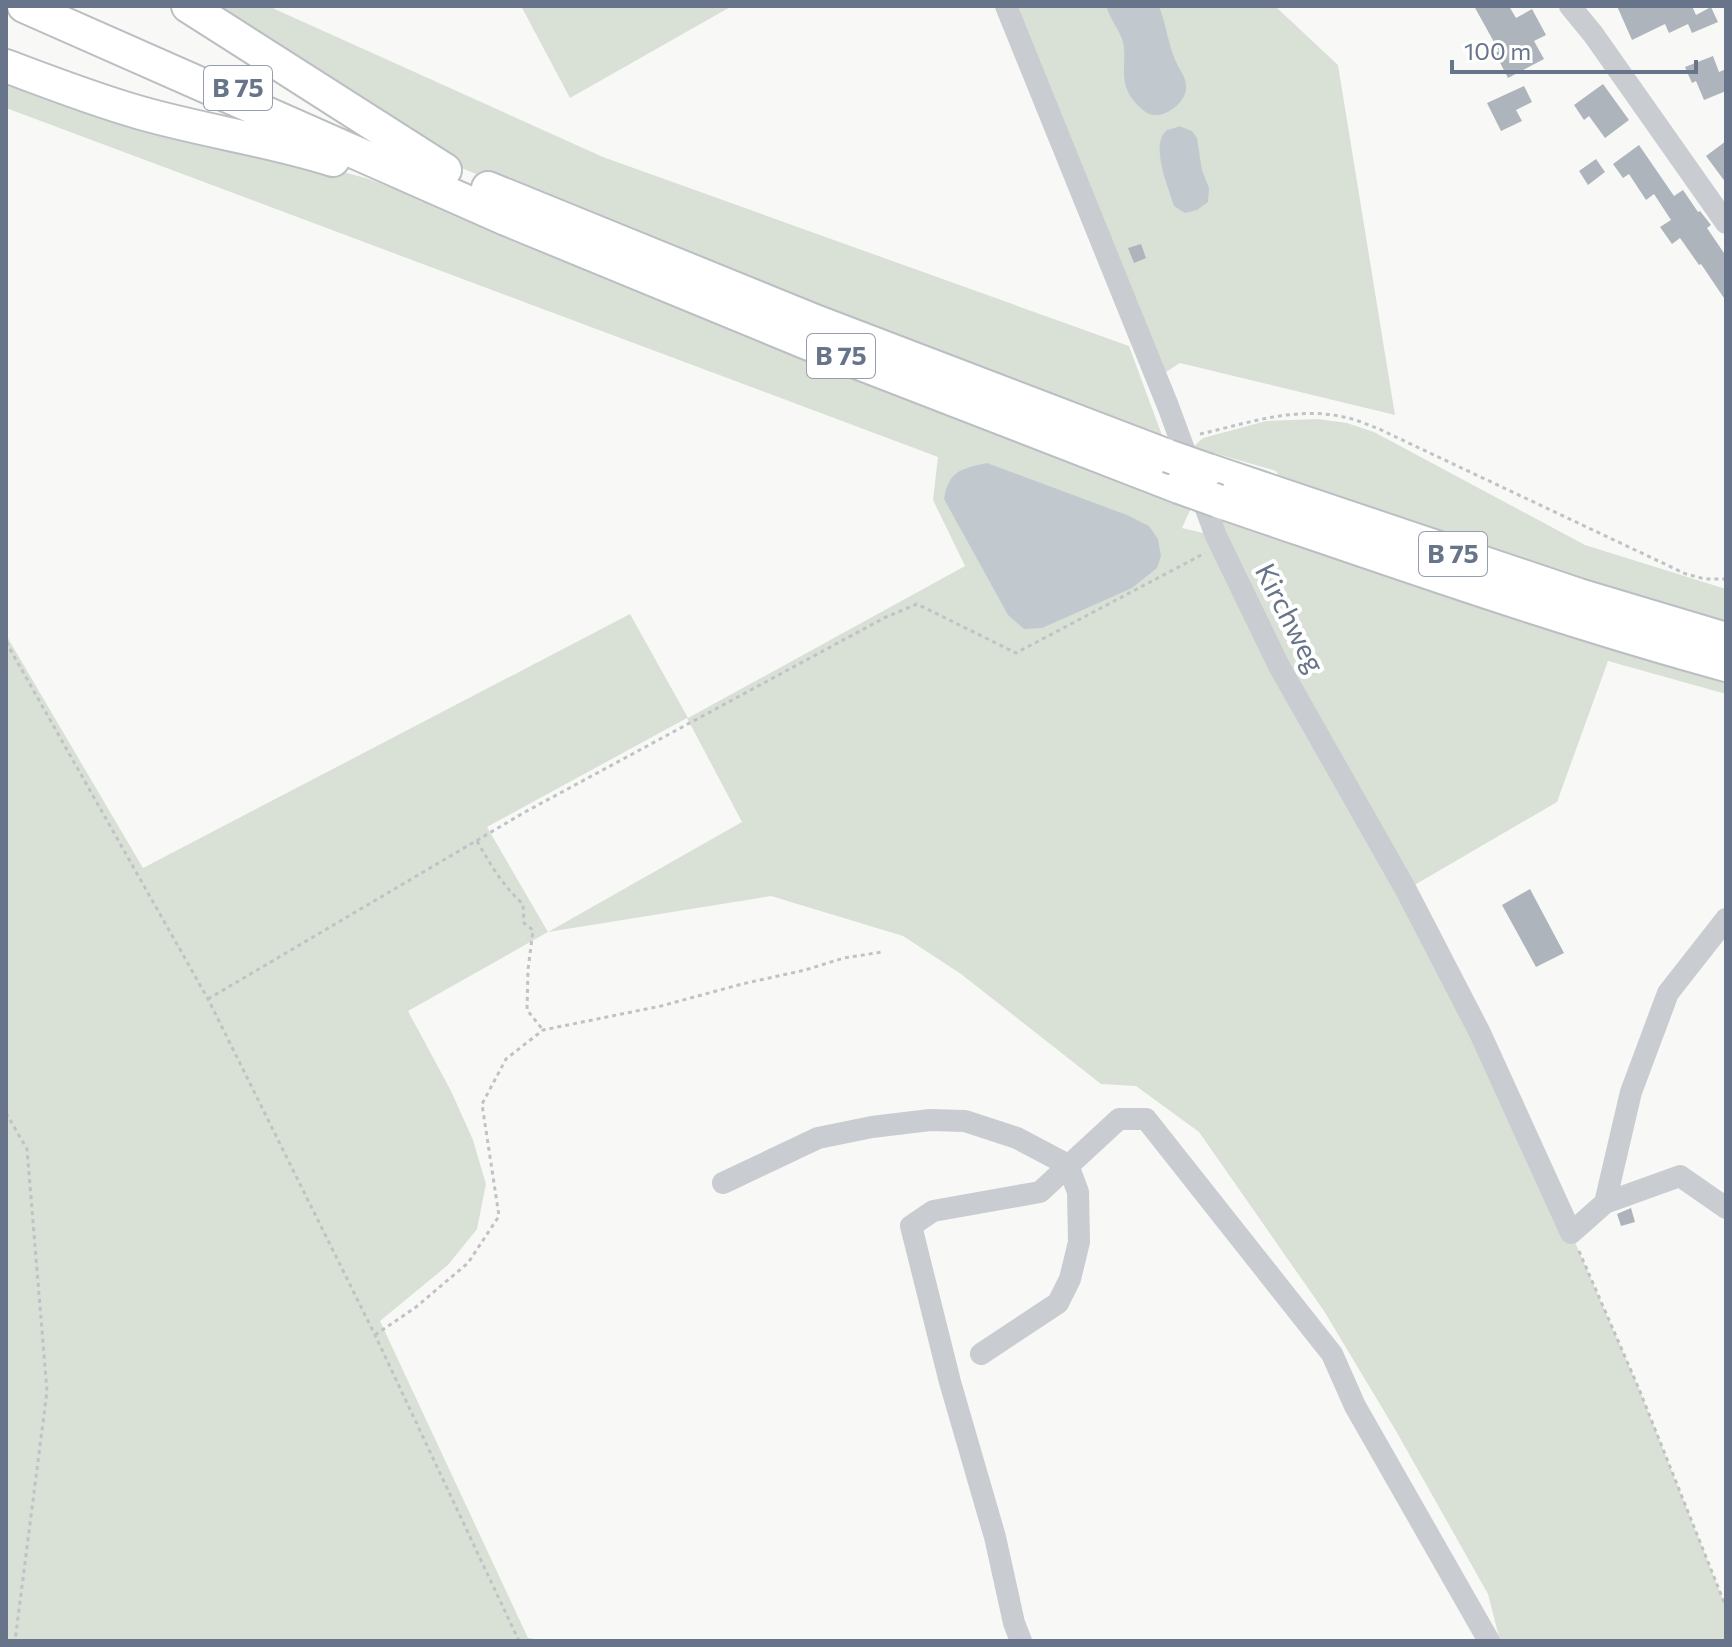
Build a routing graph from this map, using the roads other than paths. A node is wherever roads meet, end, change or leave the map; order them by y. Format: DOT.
graph roads {
  1 [pos="24,6"];
  2 [pos="32,6"];
  3 [pos="188,6"];
  4 [pos="1006,6"];
  5 [pos="1570,6"];
  6 [pos="6,66"];
  7 [pos="445,170"];
  8 [pos="506,219"];
  9 [pos="1726,223"];
  10 [pos="1174,447"];
  11 [pos="1726,639"];
  12 [pos="1726,665"];
  13 [pos="1726,919"];
  14 [pos="1068,1165"];
  15 [pos="723,1183"];
  16 [pos="1605,1203"];
  17 [pos="1726,1208"];
  18 [pos="981,1354"];
  19 [pos="1021,1641"];
  20 [pos="1489,1641"];
  1 -- 8 [label="highway, B 75"];
  2 -- 7 [label="highway, B 75"];
  3 -- 7 [label="highway"];
  4 -- 10 [label="street, Kirchweg"];
  5 -- 9 [label="street"];
  6 -- 8 [label="highway"];
  7 -- 10 [label="highway, B 75"];
  8 -- 12 [label="highway, B 75, bridge"];
  10 -- 11 [label="highway, B 75, bridge"];
  10 -- 16 [label="street, Kirchweg"];
  13 -- 16 [label="street"];
  14 -- 15 [label="street"];
  14 -- 18 [label="street"];
  14 -- 19 [label="street"];
  14 -- 20 [label="street"];
  16 -- 17 [label="street"];
}
